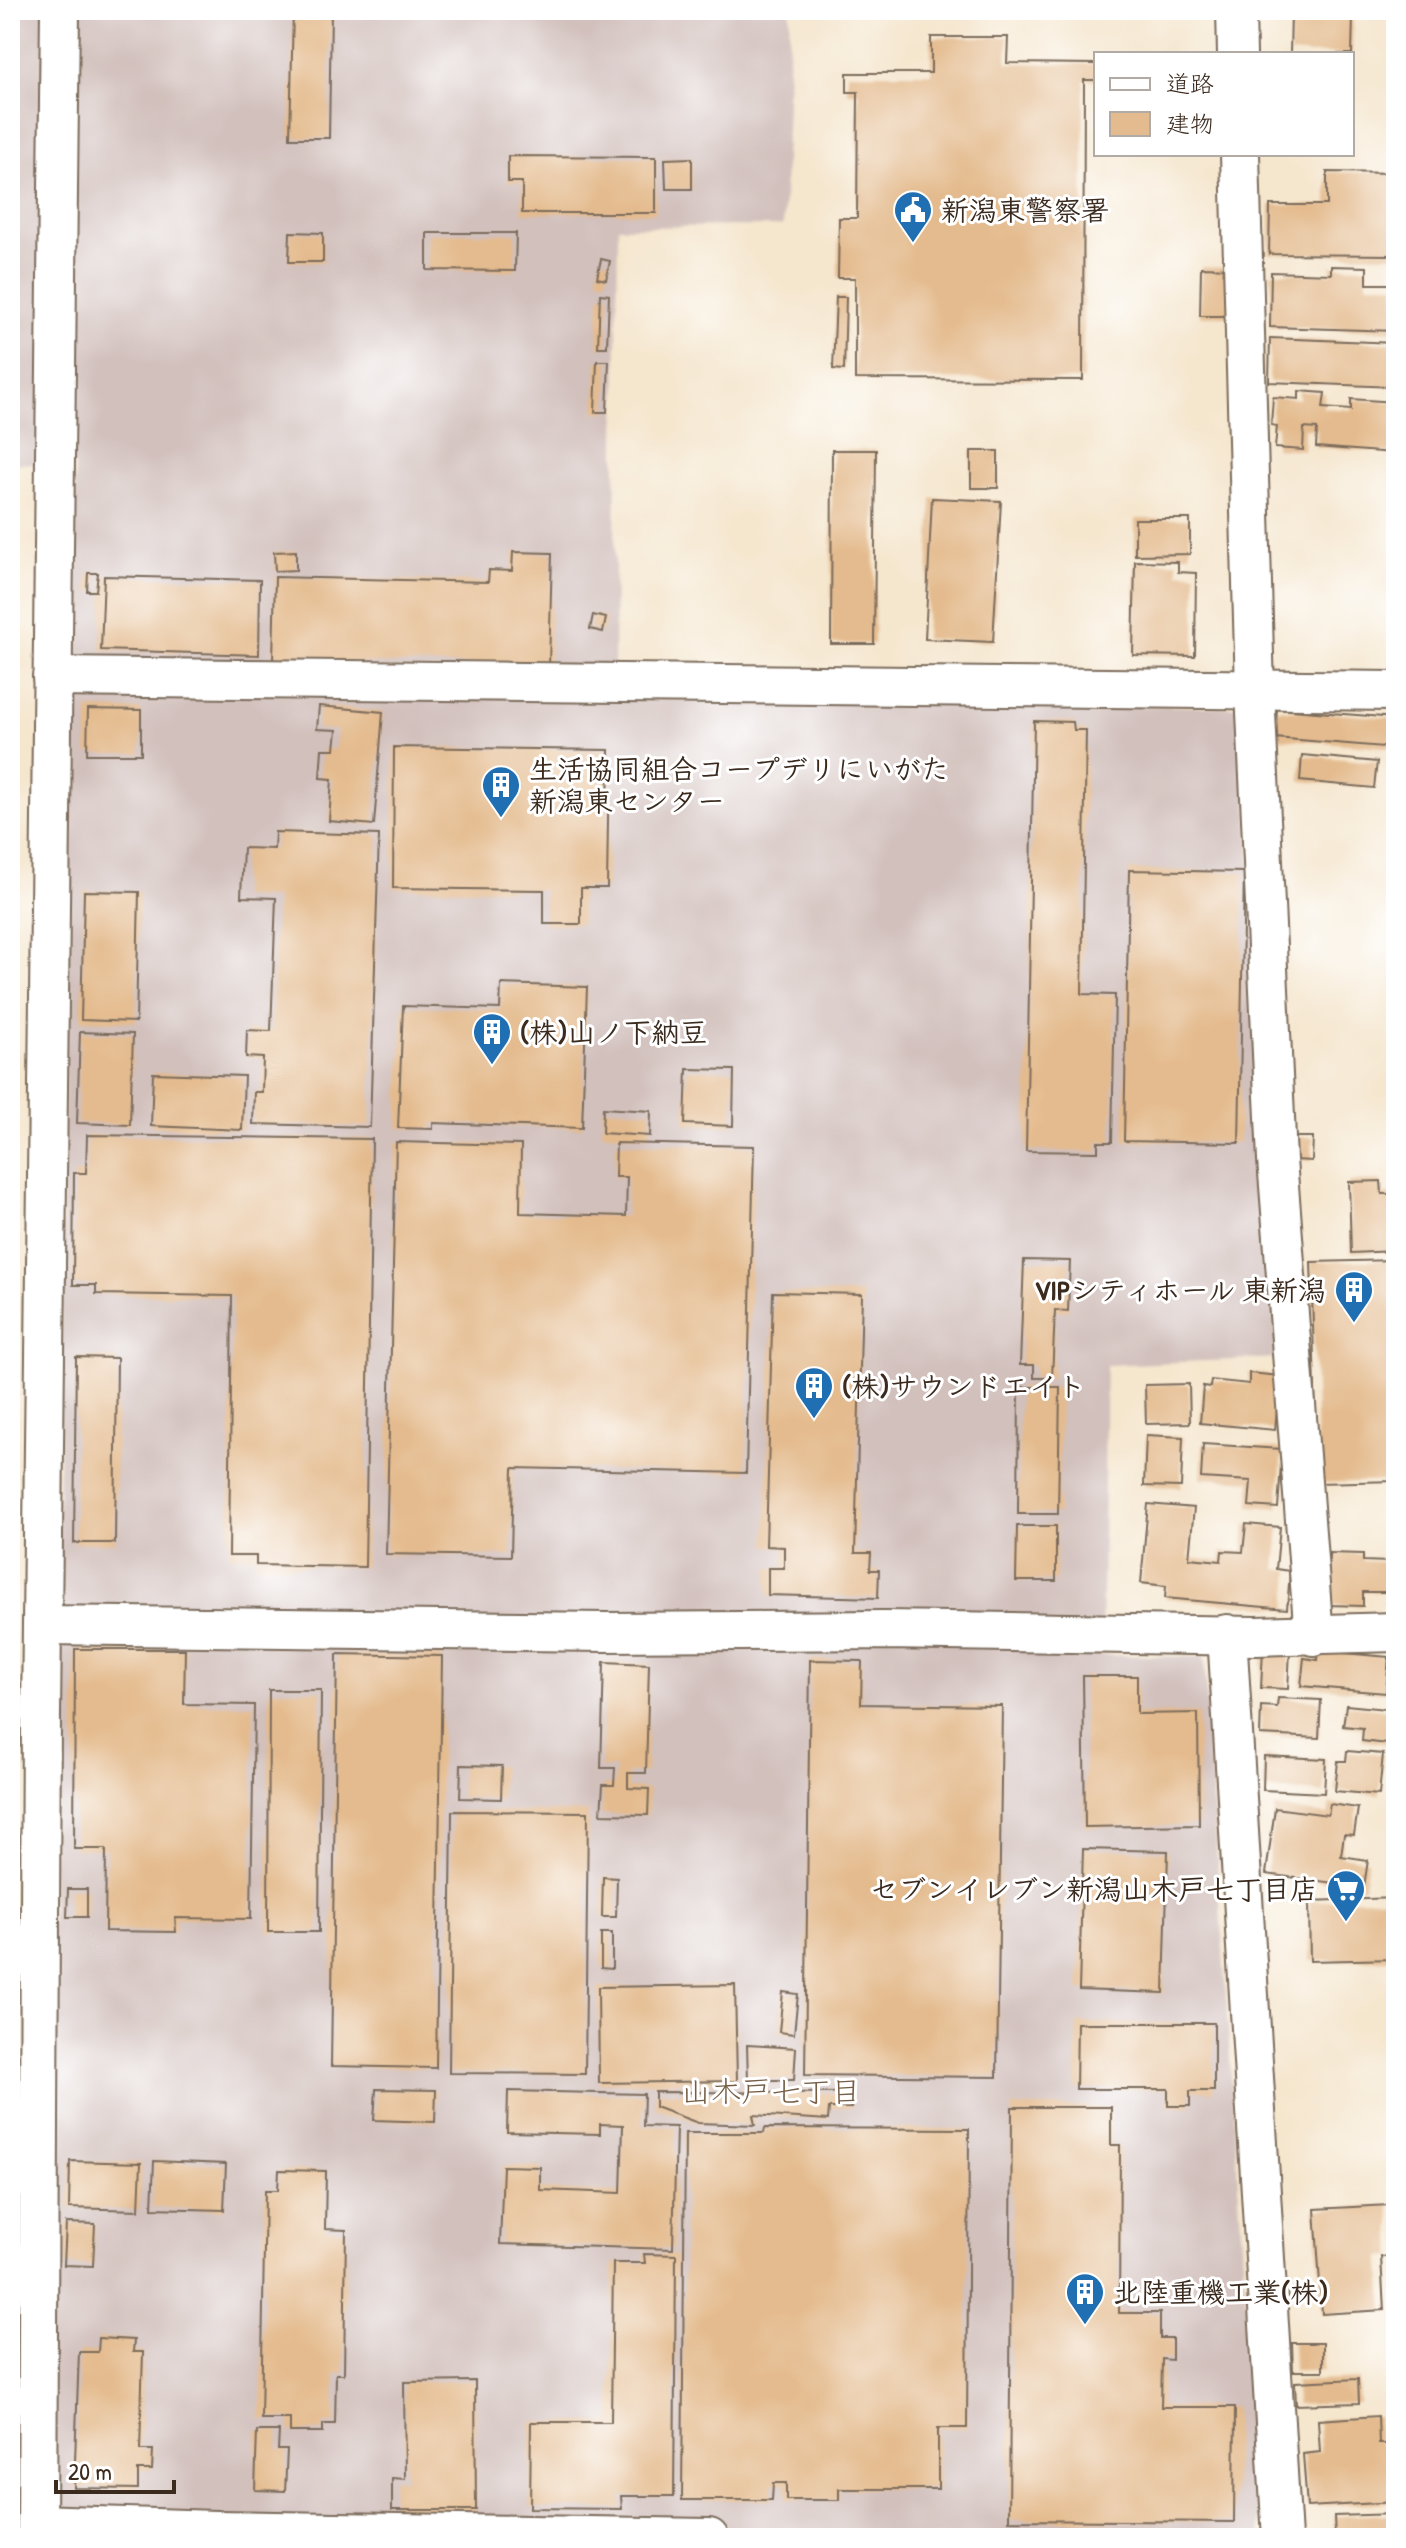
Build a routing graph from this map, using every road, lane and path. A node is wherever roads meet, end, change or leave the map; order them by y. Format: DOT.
graph roads {
  1 [pos="60,10"];
  2 [pos="1236,10"];
  3 [pos="1237,52"];
  4 [pos="1240,156"];
  5 [pos="52,677"];
  6 [pos="1255,691"];
  7 [pos="1396,691"];
  8 [pos="43,1625"];
  9 [pos="1396,1632"];
  10 [pos="1227,1634"];
  11 [pos="1314,1636"];
  12 [pos="37,2531"];
  13 [pos="709,2538"];
  14 [pos="1282,2538"];
  1 -- 5 [label="street"];
  2 -- 3 [label="street"];
  4 -- 6 [label="street"];
  5 -- 6 [label="street"];
  5 -- 8 [label="street"];
  6 -- 7 [label="street"];
  6 -- 11 [label="street"];
  8 -- 10 [label="street"];
  8 -- 12 [label="street"];
  9 -- 11 [label="street"];
  10 -- 11 [label="street"];
  10 -- 14 [label="street"];
  12 -- 13 [label="street"];
}
